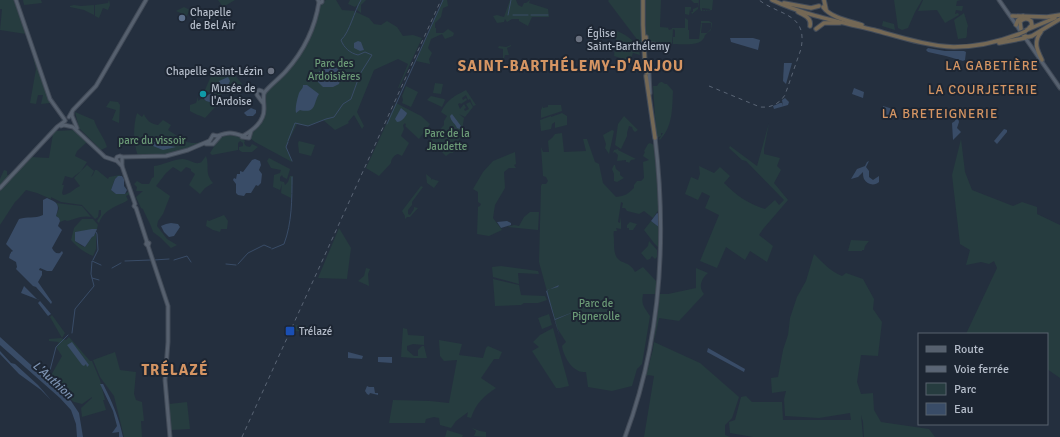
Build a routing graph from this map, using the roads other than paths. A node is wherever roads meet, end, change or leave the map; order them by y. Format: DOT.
graph roads {
  1 [pos="16,0"];
  2 [pos="146,0"];
  3 [pos="644,0"];
  4 [pos="772,0"];
  5 [pos="776,0"];
  6 [pos="824,0"];
  7 [pos="1000,0"];
  8 [pos="320,1"];
  9 [pos="784,4"];
  10 [pos="819,6"];
  11 [pos="823,7"];
  12 [pos="644,10"];
  13 [pos="832,14"];
  14 [pos="1011,14"];
  15 [pos="1024,16"];
  16 [pos="1060,17"];
  17 [pos="1016,24"];
  18 [pos="854,25"];
  19 [pos="810,26"];
  20 [pos="868,27"];
  21 [pos="816,29"];
  22 [pos="1021,29"];
  23 [pos="1043,29"];
  24 [pos="1026,30"];
  25 [pos="645,32"];
  26 [pos="1022,35"];
  27 [pos="659,45"];
  28 [pos="984,45"];
  29 [pos="1042,60"];
  30 [pos="646,67"];
  31 [pos="647,74"];
  32 [pos="1052,76"];
  33 [pos="1060,87"];
  34 [pos="49,94"];
  35 [pos="70,118"];
  36 [pos="653,120"];
  37 [pos="65,121"];
  38 [pos="74,123"];
  39 [pos="67,126"];
  40 [pos="71,126"];
  41 [pos="56,129"];
  42 [pos="217,137"];
  43 [pos="654,138"];
  44 [pos="211,143"];
  45 [pos="99,151"];
  46 [pos="657,153"];
  47 [pos="120,160"];
  48 [pos="0,188"];
  49 [pos="170,437"];
  50 [pos="625,437"];
  1 -- 34 [label="main road"];
  2 -- 35 [label="main road"];
  3 -- 12 [label="highway"];
  3 -- 30 [label="highway"];
  4 -- 9 [label="highway"];
  5 -- 9 [label="highway"];
  6 -- 13 [label="highway"];
  7 -- 14 [label="main road"];
  7 -- 17 [label="main road"];
  8 -- 42 [label="main road"];
  9 -- 10 [label="highway"];
  9 -- 18 [label="highway"];
  9 -- 19 [label="highway"];
  9 -- 20 [label="highway"];
  11 -- 13 [label="highway"];
  12 -- 25 [label="highway"];
  12 -- 30 [label="highway"];
  13 -- 20 [label="highway"];
  14 -- 15 [label="highway"];
  14 -- 17 [label="main road"];
  15 -- 16 [label="highway"];
  15 -- 17 [label="highway"];
  16 -- 23 [label="highway"];
  16 -- 24 [label="highway"];
  17 -- 22 [label="main road"];
  17 -- 26 [label="main road"];
  18 -- 21 [label="highway"];
  18 -- 28 [label="highway"];
  20 -- 26 [label="highway"];
  22 -- 24 [label="highway"];
  22 -- 26 [label="main road"];
  23 -- 26 [label="highway"];
  23 -- 29 [label="highway"];
  24 -- 26 [label="highway, bridge"];
  25 -- 27 [label="highway"];
  25 -- 30 [label="highway"];
  26 -- 28 [label="highway"];
  26 -- 28 [label="highway"];
  26 -- 29 [label="main road"];
  26 -- 32 [label="main road"];
  29 -- 32 [label="main road"];
  30 -- 31 [label="highway"];
  31 -- 36 [label="highway"];
  31 -- 43 [label="highway"];
  32 -- 33 [label="main road"];
  34 -- 35 [label="main road"];
  34 -- 37 [label="main road"];
  35 -- 37 [label="main road"];
  35 -- 38 [label="main road"];
  36 -- 46 [label="main road"];
  37 -- 39 [label="main road"];
  37 -- 41 [label="main road"];
  38 -- 40 [label="main road"];
  38 -- 45 [label="main road"];
  39 -- 40 [label="main road"];
  39 -- 41 [label="main road"];
  40 -- 45 [label="main road"];
  41 -- 48 [label="main road"];
  42 -- 44 [label="main road"];
  42 -- 44 [label="main road"];
  43 -- 46 [label="main road"];
  44 -- 47 [label="main road"];
  45 -- 47 [label="main road"];
  46 -- 50 [label="main road"];
  47 -- 49 [label="main road"];
}
